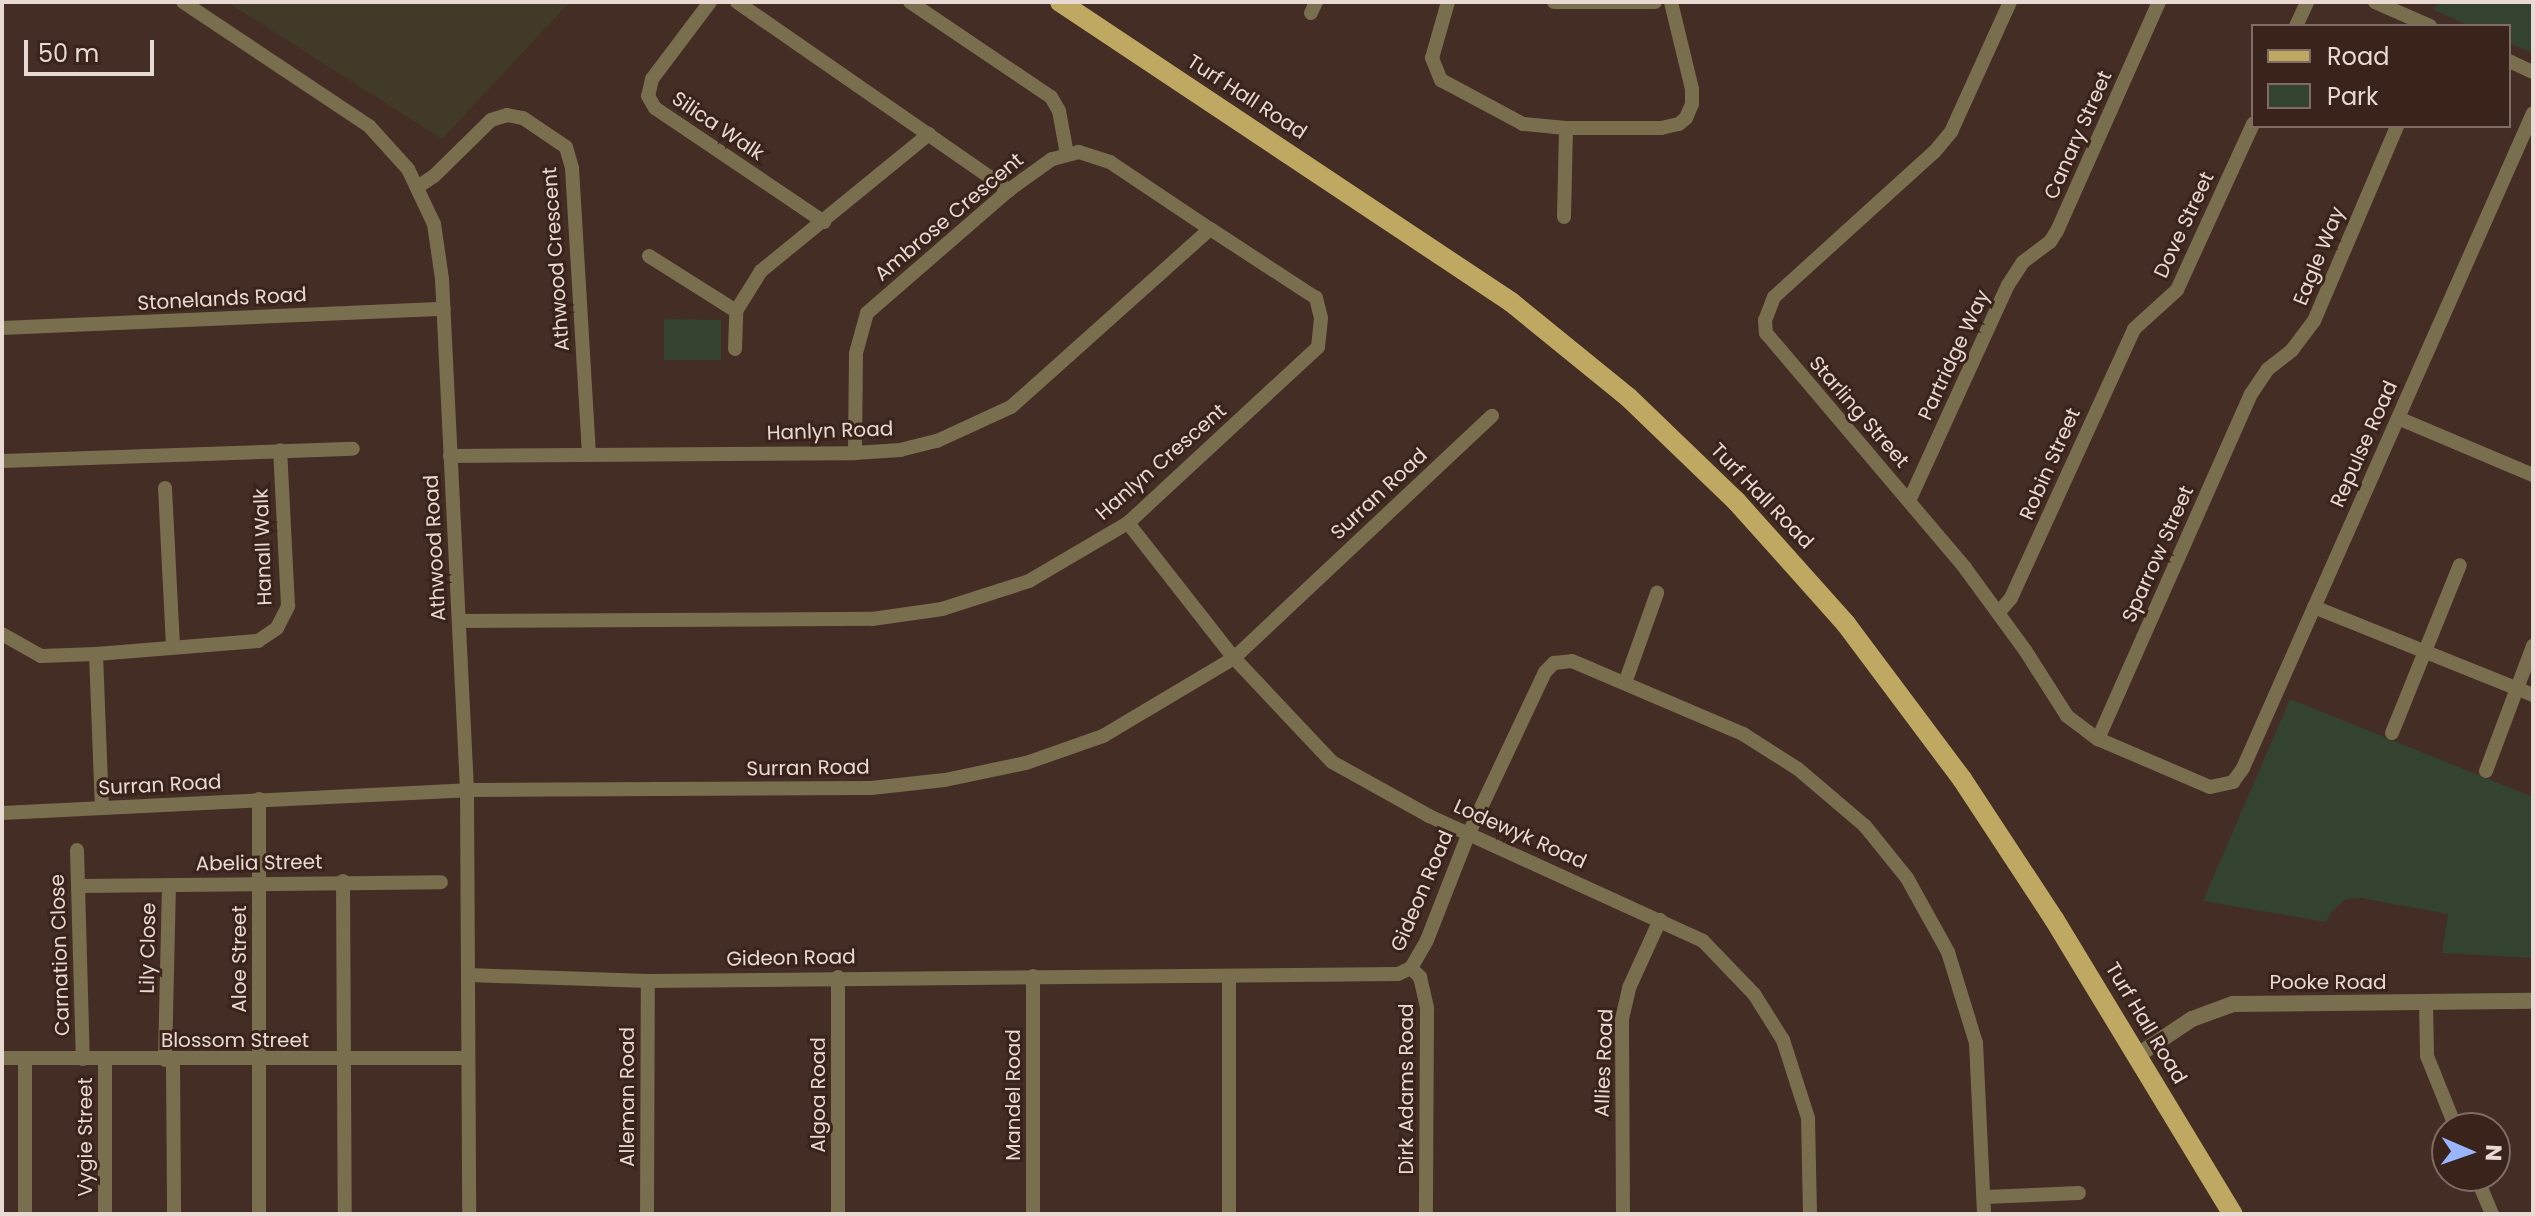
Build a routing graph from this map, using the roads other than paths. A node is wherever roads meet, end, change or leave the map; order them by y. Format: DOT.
graph roads {
  1 [pos="183,2"];
  2 [pos="710,2"];
  3 [pos="737,2"];
  4 [pos="910,2"];
  5 [pos="1060,2"];
  6 [pos="1448,2"];
  7 [pos="1554,2"];
  8 [pos="1655,2"];
  9 [pos="1671,2"];
  10 [pos="2010,2"];
  11 [pos="2159,2"];
  12 [pos="2307,2"];
  13 [pos="2375,2"];
  14 [pos="2297,24"];
  15 [pos="2425,24"];
  16 [pos="2511,62"];
  17 [pos="2533,72"];
  18 [pos="2533,113"];
  19 [pos="1566,128"];
  20 [pos="2251,128"];
  21 [pos="2396,128"];
  22 [pos="929,134"];
  23 [pos="1067,154"];
  24 [pos="419,186"];
  25 [pos="1009,190"];
  26 [pos="1564,217"];
  27 [pos="824,222"];
  28 [pos="1210,229"];
  29 [pos="649,256"];
  30 [pos="2016,270"];
  31 [pos="444,309"];
  32 [pos="736,311"];
  33 [pos="2,328"];
  34 [pos="2134,329"];
  35 [pos="735,349"];
  36 [pos="2256,385"];
  37 [pos="1492,416"];
  38 [pos="2398,418"];
  39 [pos="353,449"];
  40 [pos="280,450"];
  41 [pos="855,453"];
  42 [pos="589,454"];
  43 [pos="450,456"];
  44 [pos="2,461"];
  45 [pos="2533,475"];
  46 [pos="165,488"];
  47 [pos="1909,501"];
  48 [pos="1128,523"];
  49 [pos="2460,565"];
  50 [pos="1657,593"];
  51 [pos="2314,607"];
  52 [pos="1999,612"];
  53 [pos="459,621"];
  54 [pos="2,634"];
  55 [pos="2533,646"];
  56 [pos="173,647"];
  57 [pos="2424,651"];
  58 [pos="96,654"];
  59 [pos="1234,658"];
  60 [pos="1625,683"];
  61 [pos="2518,689"];
  62 [pos="2533,695"];
  63 [pos="2392,733"];
  64 [pos="2098,739"];
  65 [pos="2486,771"];
  66 [pos="2226,786"];
  67 [pos="467,790"];
  68 [pos="259,799"];
  69 [pos="102,808"];
  70 [pos="2,813"];
  71 [pos="1469,833"];
  72 [pos="77,850"];
  73 [pos="343,881"];
  74 [pos="441,882"];
  75 [pos="259,884"];
  76 [pos="169,885"];
  77 [pos="79,886"];
  78 [pos="1660,920"];
  79 [pos="1411,968"];
  80 [pos="468,975"];
  81 [pos="1033,976"];
  82 [pos="1229,976"];
  83 [pos="838,977"];
  84 [pos="648,981"];
  85 [pos="2533,1001"];
  86 [pos="2426,1002"];
  87 [pos="2138,1055"];
  88 [pos="2,1058"];
  89 [pos="25,1058"];
  90 [pos="468,1058"];
  91 [pos="83,1059"];
  92 [pos="346,1059"];
  93 [pos="105,1060"];
  94 [pos="169,1060"];
  95 [pos="259,1061"];
  96 [pos="2450,1112"];
  97 [pos="2483,1192"];
  98 [pos="2079,1193"];
  99 [pos="1984,1197"];
  100 [pos="25,1214"];
  101 [pos="105,1214"];
  102 [pos="174,1214"];
  103 [pos="259,1214"];
  104 [pos="345,1214"];
  105 [pos="469,1214"];
  106 [pos="647,1214"];
  107 [pos="838,1214"];
  108 [pos="1033,1214"];
  109 [pos="1229,1214"];
  110 [pos="1426,1214"];
  111 [pos="1623,1214"];
  112 [pos="1810,1214"];
  113 [pos="1984,1214"];
  114 [pos="2233,1214"];
  115 [pos="2492,1214"];
  1 -- 24 [label="street, Athwood Road"];
  2 -- 27 [label="street, Silica Walk"];
  3 -- 22 [label="street"];
  4 -- 23 [label="street"];
  5 -- 87 [label="main road, Turf Hall Road"];
  6 -- 19 [label="street"];
  7 -- 8 [label="street"];
  9 -- 19 [label="street"];
  10 -- 47 [label="street, Starling Street"];
  11 -- 30 [label="street, Canary Street"];
  12 -- 14 [label="street"];
  13 -- 15 [label="street"];
  16 -- 17 [label="street"];
  18 -- 38 [label="street, Repulse Road"];
  19 -- 26 [label="street"];
  20 -- 34 [label="street, Dove Street"];
  21 -- 36 [label="street, Eagle Way"];
  22 -- 25 [label="street"];
  22 -- 27 [label="street"];
  23 -- 25 [label="street, Ambrose Crescent"];
  23 -- 28 [label="street"];
  24 -- 31 [label="street, Athwood Road"];
  24 -- 42 [label="street, Athwood Crescent"];
  25 -- 41 [label="street, Ambrose Crescent"];
  27 -- 32 [label="street"];
  28 -- 41 [label="street, Hanlyn Road"];
  28 -- 48 [label="street, Hanlyn Crescent"];
  29 -- 32 [label="street"];
  30 -- 47 [label="street, Partridge Way"];
  31 -- 33 [label="street, Stonelands Road"];
  31 -- 43 [label="street, Athwood Road"];
  32 -- 35 [label="street"];
  34 -- 52 [label="street, Robin Street"];
  36 -- 64 [label="street, Sparrow Street"];
  37 -- 59 [label="street, Surran Road"];
  38 -- 45 [label="street"];
  38 -- 51 [label="street, Repulse Road"];
  39 -- 40 [label="street"];
  40 -- 44 [label="street"];
  40 -- 56 [label="street, Hanall Walk"];
  41 -- 42 [label="street, Hanlyn Road"];
  42 -- 43 [label="street, Hanlyn Road"];
  43 -- 53 [label="street, Athwood Road"];
  46 -- 56 [label="street"];
  47 -- 52 [label="street, Starling Street"];
  48 -- 53 [label="street, Hanlyn Crescent"];
  48 -- 59 [label="street, Lodewyk Road"];
  49 -- 57 [label="street"];
  50 -- 60 [label="street"];
  51 -- 57 [label="street"];
  51 -- 66 [label="street, Repulse Road"];
  52 -- 64 [label="street, Starling Street"];
  53 -- 67 [label="street, Athwood Road"];
  54 -- 58 [label="street, Hanall Walk"];
  55 -- 61 [label="street"];
  56 -- 58 [label="street, Hanall Walk"];
  57 -- 61 [label="street"];
  57 -- 63 [label="street"];
  58 -- 69 [label="street"];
  59 -- 67 [label="street, Surran Road"];
  59 -- 71 [label="street, Lodewyk Road"];
  60 -- 71 [label="street, Gideon Road"];
  60 -- 99 [label="street, Gideon Road"];
  61 -- 62 [label="street"];
  61 -- 65 [label="street"];
  64 -- 66 [label="street, Starling Street"];
  67 -- 68 [label="street, Surran Road"];
  67 -- 80 [label="street, Athwood Road"];
  68 -- 69 [label="street, Surran Road"];
  68 -- 75 [label="street, Aloe Street"];
  69 -- 70 [label="street, Surran Road"];
  71 -- 78 [label="street, Lodewyk Road"];
  71 -- 79 [label="street, Gideon Road"];
  72 -- 77 [label="street, Carnation Close"];
  73 -- 74 [label="street, Abelia Street"];
  73 -- 75 [label="street, Abelia Street"];
  73 -- 92 [label="street"];
  75 -- 76 [label="street, Abelia Street"];
  75 -- 95 [label="street, Aloe Street"];
  76 -- 77 [label="street, Abelia Street"];
  76 -- 94 [label="street, Lily Close"];
  77 -- 91 [label="street, Carnation Close"];
  78 -- 111 [label="street, Allies Road"];
  78 -- 112 [label="street, Lodewyk Road"];
  79 -- 82 [label="street, Gideon Road"];
  79 -- 110 [label="street, Dirk Adams Road"];
  80 -- 84 [label="street, Gideon Road"];
  80 -- 90 [label="street, Athwood Road"];
  81 -- 82 [label="street, Gideon Road"];
  81 -- 83 [label="street, Gideon Road"];
  81 -- 108 [label="street, Mandel Road"];
  82 -- 109 [label="street"];
  83 -- 84 [label="street, Gideon Road"];
  83 -- 107 [label="street, Algoa Road"];
  84 -- 106 [label="street, Alleman Road"];
  85 -- 86 [label="street, Pooke Road"];
  86 -- 87 [label="street, Pooke Road"];
  86 -- 96 [label="street"];
  87 -- 114 [label="main road, Turf Hall Road"];
  88 -- 89 [label="street, Blossom Street"];
  89 -- 91 [label="street, Blossom Street"];
  89 -- 100 [label="street"];
  90 -- 92 [label="street, Blossom Street"];
  90 -- 105 [label="street, Athwood Road"];
  91 -- 93 [label="street, Blossom Street"];
  92 -- 95 [label="street, Blossom Street"];
  92 -- 104 [label="street"];
  93 -- 94 [label="street, Blossom Street"];
  93 -- 101 [label="street, Vygie Street"];
  94 -- 95 [label="street, Blossom Street"];
  94 -- 102 [label="street, Lily Close"];
  95 -- 103 [label="street, Aloe Street"];
  97 -- 115 [label="street"];
  98 -- 99 [label="street"];
  99 -- 113 [label="street, Gideon Road"];
}
